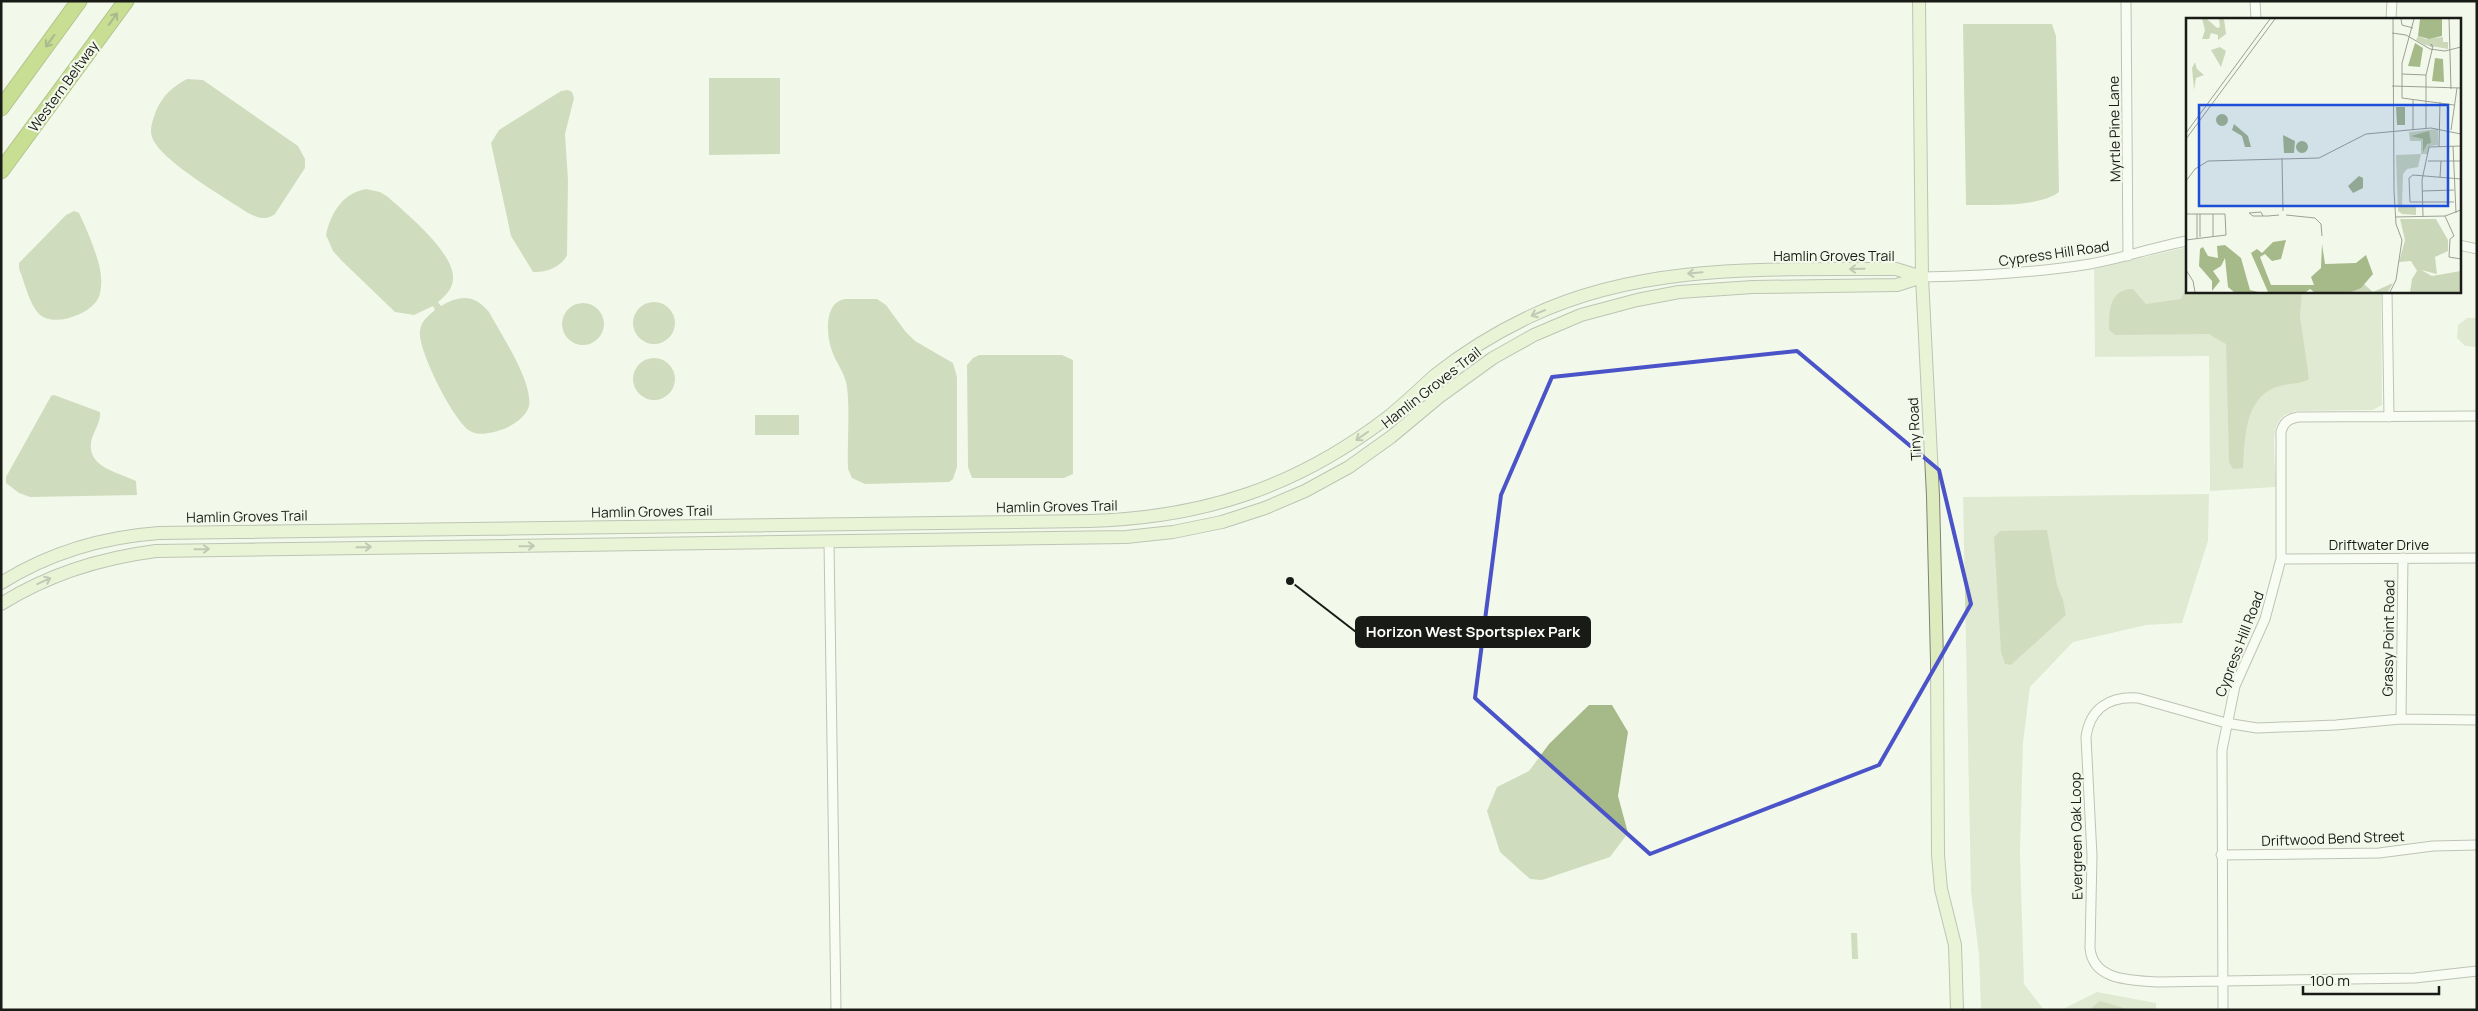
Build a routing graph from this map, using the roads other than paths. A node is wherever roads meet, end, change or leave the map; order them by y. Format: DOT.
graph roads {
  1 [pos="79,1"];
  2 [pos="126,1"];
  3 [pos="1919,1"];
  4 [pos="2126,1"];
  5 [pos="2255,1"];
  6 [pos="2392,1"];
  7 [pos="2256,18"];
  8 [pos="2391,18"];
  9 [pos="1,108"];
  10 [pos="1,171"];
  11 [pos="2186,241"];
  12 [pos="2460,245"];
  13 [pos="2477,249"];
  14 [pos="2128,256"];
  15 [pos="1922,277"];
  16 [pos="2387,292"];
  17 [pos="2477,416"];
  18 [pos="2389,417"];
  19 [pos="1125,520"];
  20 [pos="829,524"];
  21 [pos="273,531"];
  22 [pos="1126,537"];
  23 [pos="829,542"];
  24 [pos="273,548"];
  25 [pos="2403,558"];
  26 [pos="2477,558"];
  27 [pos="2281,559"];
  28 [pos="1,583"];
  29 [pos="1,604"];
  30 [pos="2401,719"];
  31 [pos="2477,720"];
  32 [pos="2226,724"];
  33 [pos="2477,846"];
  34 [pos="2221,855"];
  35 [pos="2477,971"];
  36 [pos="2222,981"];
  37 [pos="836,1010"];
  38 [pos="1957,1010"];
  39 [pos="2223,1010"];
  1 -- 9 [label="highway, one-way"];
  10 -- 2 [label="highway, Western Beltway, one-way"];
  3 -- 15 [label="street, Tiny Road"];
  4 -- 14 [label="street, Myrtle Pine Lane"];
  5 -- 7 [label="street"];
  6 -- 8 [label="street"];
  11 -- 14 [label="street, Cypress Hill Road"];
  12 -- 13 [label="street"];
  14 -- 15 [label="street, Cypress Hill Road"];
  15 -- 19 [label="street, Hamlin Groves Trail, one-way"];
  15 -- 22 [label="street, Hamlin Groves Trail"];
  15 -- 38 [label="street, Tiny Road"];
  16 -- 18 [label="street"];
  17 -- 18 [label="street, Cypress Hill Road"];
  18 -- 27 [label="street, Cypress Hill Road"];
  19 -- 20 [label="street, Hamlin Groves Trail"];
  19 -- 22 [label="street"];
  20 -- 21 [label="street, Hamlin Groves Trail"];
  20 -- 23 [label="street"];
  21 -- 24 [label="street"];
  21 -- 28 [label="street, Hamlin Groves Trail"];
  22 -- 23 [label="street, Hamlin Groves Trail"];
  24 -- 23 [label="street, Hamlin Groves Trail, one-way"];
  23 -- 37 [label="street"];
  29 -- 24 [label="street, Hamlin Groves Trail, one-way"];
  25 -- 26 [label="street, Driftwater Drive"];
  25 -- 27 [label="street, Driftwater Drive"];
  25 -- 30 [label="street, Grassy Point Road"];
  27 -- 32 [label="street, Cypress Hill Road"];
  30 -- 31 [label="street, Evergreen Oak Loop"];
  30 -- 32 [label="street, Evergreen Oak Loop"];
  32 -- 34 [label="street, Cypress Hill Road"];
  32 -- 36 [label="street, Evergreen Oak Loop"];
  33 -- 34 [label="street, Driftwood Bend Street"];
  34 -- 36 [label="street, Cypress Hill Road"];
  35 -- 36 [label="street, Evergreen Oak Loop"];
  36 -- 39 [label="street, Cypress Hill Road"];
}
